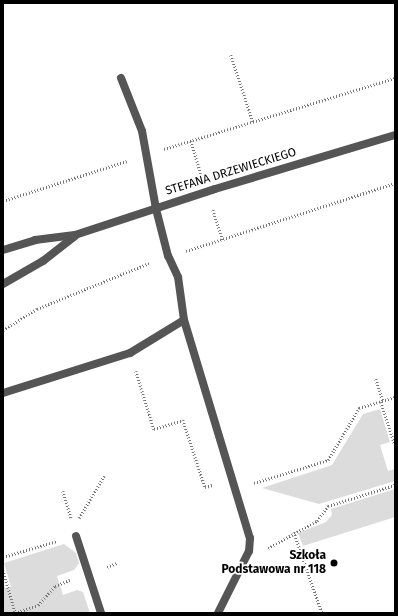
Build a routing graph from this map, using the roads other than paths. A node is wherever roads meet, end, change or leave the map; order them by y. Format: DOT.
graph roads {
  1 [pos="121,78"];
  2 [pos="395,135"];
  3 [pos="156,209"];
  4 [pos="75,235"];
  5 [pos="3,250"];
  6 [pos="3,284"];
  7 [pos="184,320"];
  8 [pos="3,393"];
  9 [pos="76,536"];
  10 [pos="101,613"];
  11 [pos="218,613"];
  1 -- 3 [label="street"];
  2 -- 3 [label="street, STEFANA DRZEWIECKIEGO"];
  3 -- 4 [label="street, STEFANA DRZEWIECKIEGO"];
  3 -- 7 [label="street"];
  4 -- 5 [label="street, STEFANA DRZEWIECKIEGO"];
  4 -- 6 [label="street, STEFANA DRZEWIECKIEGO"];
  7 -- 8 [label="street"];
  7 -- 11 [label="street"];
  9 -- 10 [label="street"];
}
